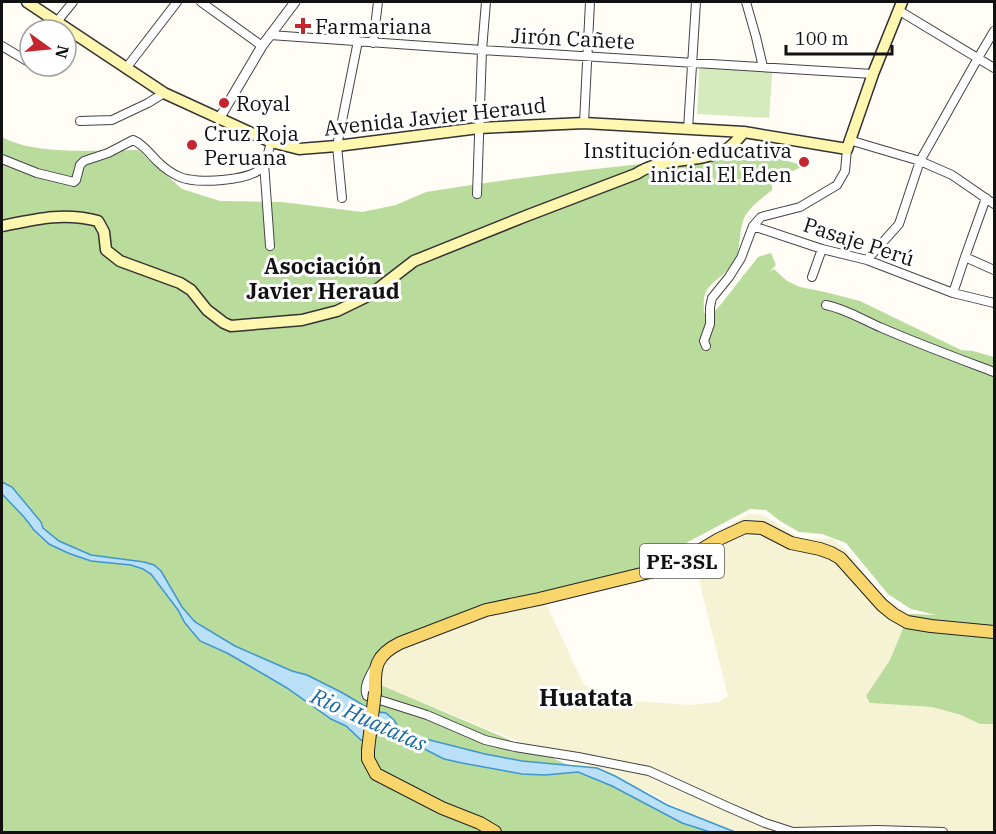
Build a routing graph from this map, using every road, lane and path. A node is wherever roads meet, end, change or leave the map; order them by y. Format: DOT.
graph roads {
  1 [pos="28,2"];
  2 [pos="73,2"];
  3 [pos="177,2"];
  4 [pos="201,2"];
  5 [pos="295,2"];
  6 [pos="378,2"];
  7 [pos="486,2"];
  8 [pos="590,2"];
  9 [pos="696,2"];
  10 [pos="746,2"];
  11 [pos="900,6"];
  12 [pos="45,18"];
  13 [pos="60,18"];
  14 [pos="994,31"];
  15 [pos="270,35"];
  16 [pos="78,39"];
  17 [pos="358,41"];
  18 [pos="373,43"];
  19 [pos="2,46"];
  20 [pos="262,46"];
  21 [pos="482,50"];
  22 [pos="18,53"];
  23 [pos="587,57"];
  24 [pos="978,58"];
  25 [pos="693,63"];
  26 [pos="127,67"];
  27 [pos="763,67"];
  28 [pos="994,68"];
  29 [pos="873,74"];
  30 [pos="164,93"];
  31 [pos="219,119"];
  32 [pos="80,121"];
  33 [pos="584,123"];
  34 [pos="479,128"];
  35 [pos="688,129"];
  36 [pos="744,132"];
  37 [pos="271,142"];
  38 [pos="848,144"];
  39 [pos="336,146"];
  40 [pos="2,159"];
  41 [pos="920,161"];
  42 [pos="264,163"];
  43 [pos="477,194"];
  44 [pos="342,198"];
  45 [pos="986,198"];
  46 [pos="994,204"];
  47 [pos="2,226"];
  48 [pos="753,226"];
  49 [pos="270,246"];
  50 [pos="822,249"];
  51 [pos="965,257"];
  52 [pos="867,260"];
  53 [pos="994,270"];
  54 [pos="813,277"];
  55 [pos="953,293"];
  56 [pos="994,303"];
  57 [pos="826,305"];
  58 [pos="706,346"];
  59 [pos="994,372"];
  60 [pos="994,632"];
  61 [pos="379,658"];
  62 [pos="495,832"];
  63 [pos="943,832"];
  1 -- 12 [label="main road, Avenida Javier Heraud"];
  2 -- 13 [label="street"];
  3 -- 26 [label="street"];
  4 -- 20 [label="street"];
  5 -- 15 [label="street"];
  6 -- 18 [label="street"];
  7 -- 21 [label="street"];
  8 -- 23 [label="street"];
  9 -- 25 [label="street"];
  10 -- 27 [label="street"];
  11 -- 24 [label="street"];
  11 -- 29 [label="main road"];
  14 -- 24 [label="street"];
  15 -- 17 [label="street, Jirón Cañete"];
  15 -- 20 [label="street"];
  16 -- 26 [label="main road, Avenida Javier Heraud"];
  17 -- 18 [label="street, Jirón Cañete"];
  17 -- 39 [label="street"];
  18 -- 21 [label="street, Jirón Cañete"];
  19 -- 22 [label="street"];
  20 -- 31 [label="street"];
  21 -- 23 [label="street, Jirón Cañete"];
  21 -- 34 [label="street"];
  23 -- 25 [label="street, Jirón Cañete"];
  23 -- 33 [label="street"];
  24 -- 28 [label="street"];
  24 -- 41 [label="street"];
  25 -- 27 [label="street, Jirón Cañete"];
  25 -- 35 [label="street"];
  26 -- 30 [label="main road, Avenida Javier Heraud"];
  27 -- 29 [label="street, Jirón Cañete"];
  29 -- 38 [label="main road"];
  30 -- 31 [label="main road, Avenida Javier Heraud"];
  30 -- 32 [label="street"];
  31 -- 37 [label="main road, Avenida Javier Heraud"];
  33 -- 34 [label="main road, Avenida Javier Heraud"];
  33 -- 35 [label="main road, Avenida Javier Heraud"];
  34 -- 39 [label="main road, Avenida Javier Heraud"];
  34 -- 43 [label="street"];
  35 -- 36 [label="main road, Avenida Javier Heraud"];
  36 -- 38 [label="main road, Avenida Javier Heraud"];
  36 -- 47 [label="main road"];
  37 -- 39 [label="main road, Avenida Javier Heraud"];
  37 -- 42 [label="street"];
  38 -- 41 [label="street"];
  38 -- 48 [label="street"];
  39 -- 44 [label="street"];
  40 -- 42 [label="street"];
  41 -- 45 [label="street"];
  41 -- 52 [label="street"];
  42 -- 49 [label="street"];
  45 -- 46 [label="street"];
  45 -- 51 [label="street"];
  48 -- 50 [label="street, Pasaje Perú"];
  48 -- 58 [label="street"];
  50 -- 52 [label="street, Pasaje Perú"];
  50 -- 54 [label="street"];
  51 -- 53 [label="street"];
  51 -- 55 [label="street"];
  52 -- 55 [label="street, Pasaje Perú"];
  55 -- 56 [label="street, Pasaje Perú"];
  57 -- 59 [label="street"];
  60 -- 61 [label="main road, PE-3SL"];
  61 -- 62 [label="main road, bridge"];
  61 -- 63 [label="street"];
}
